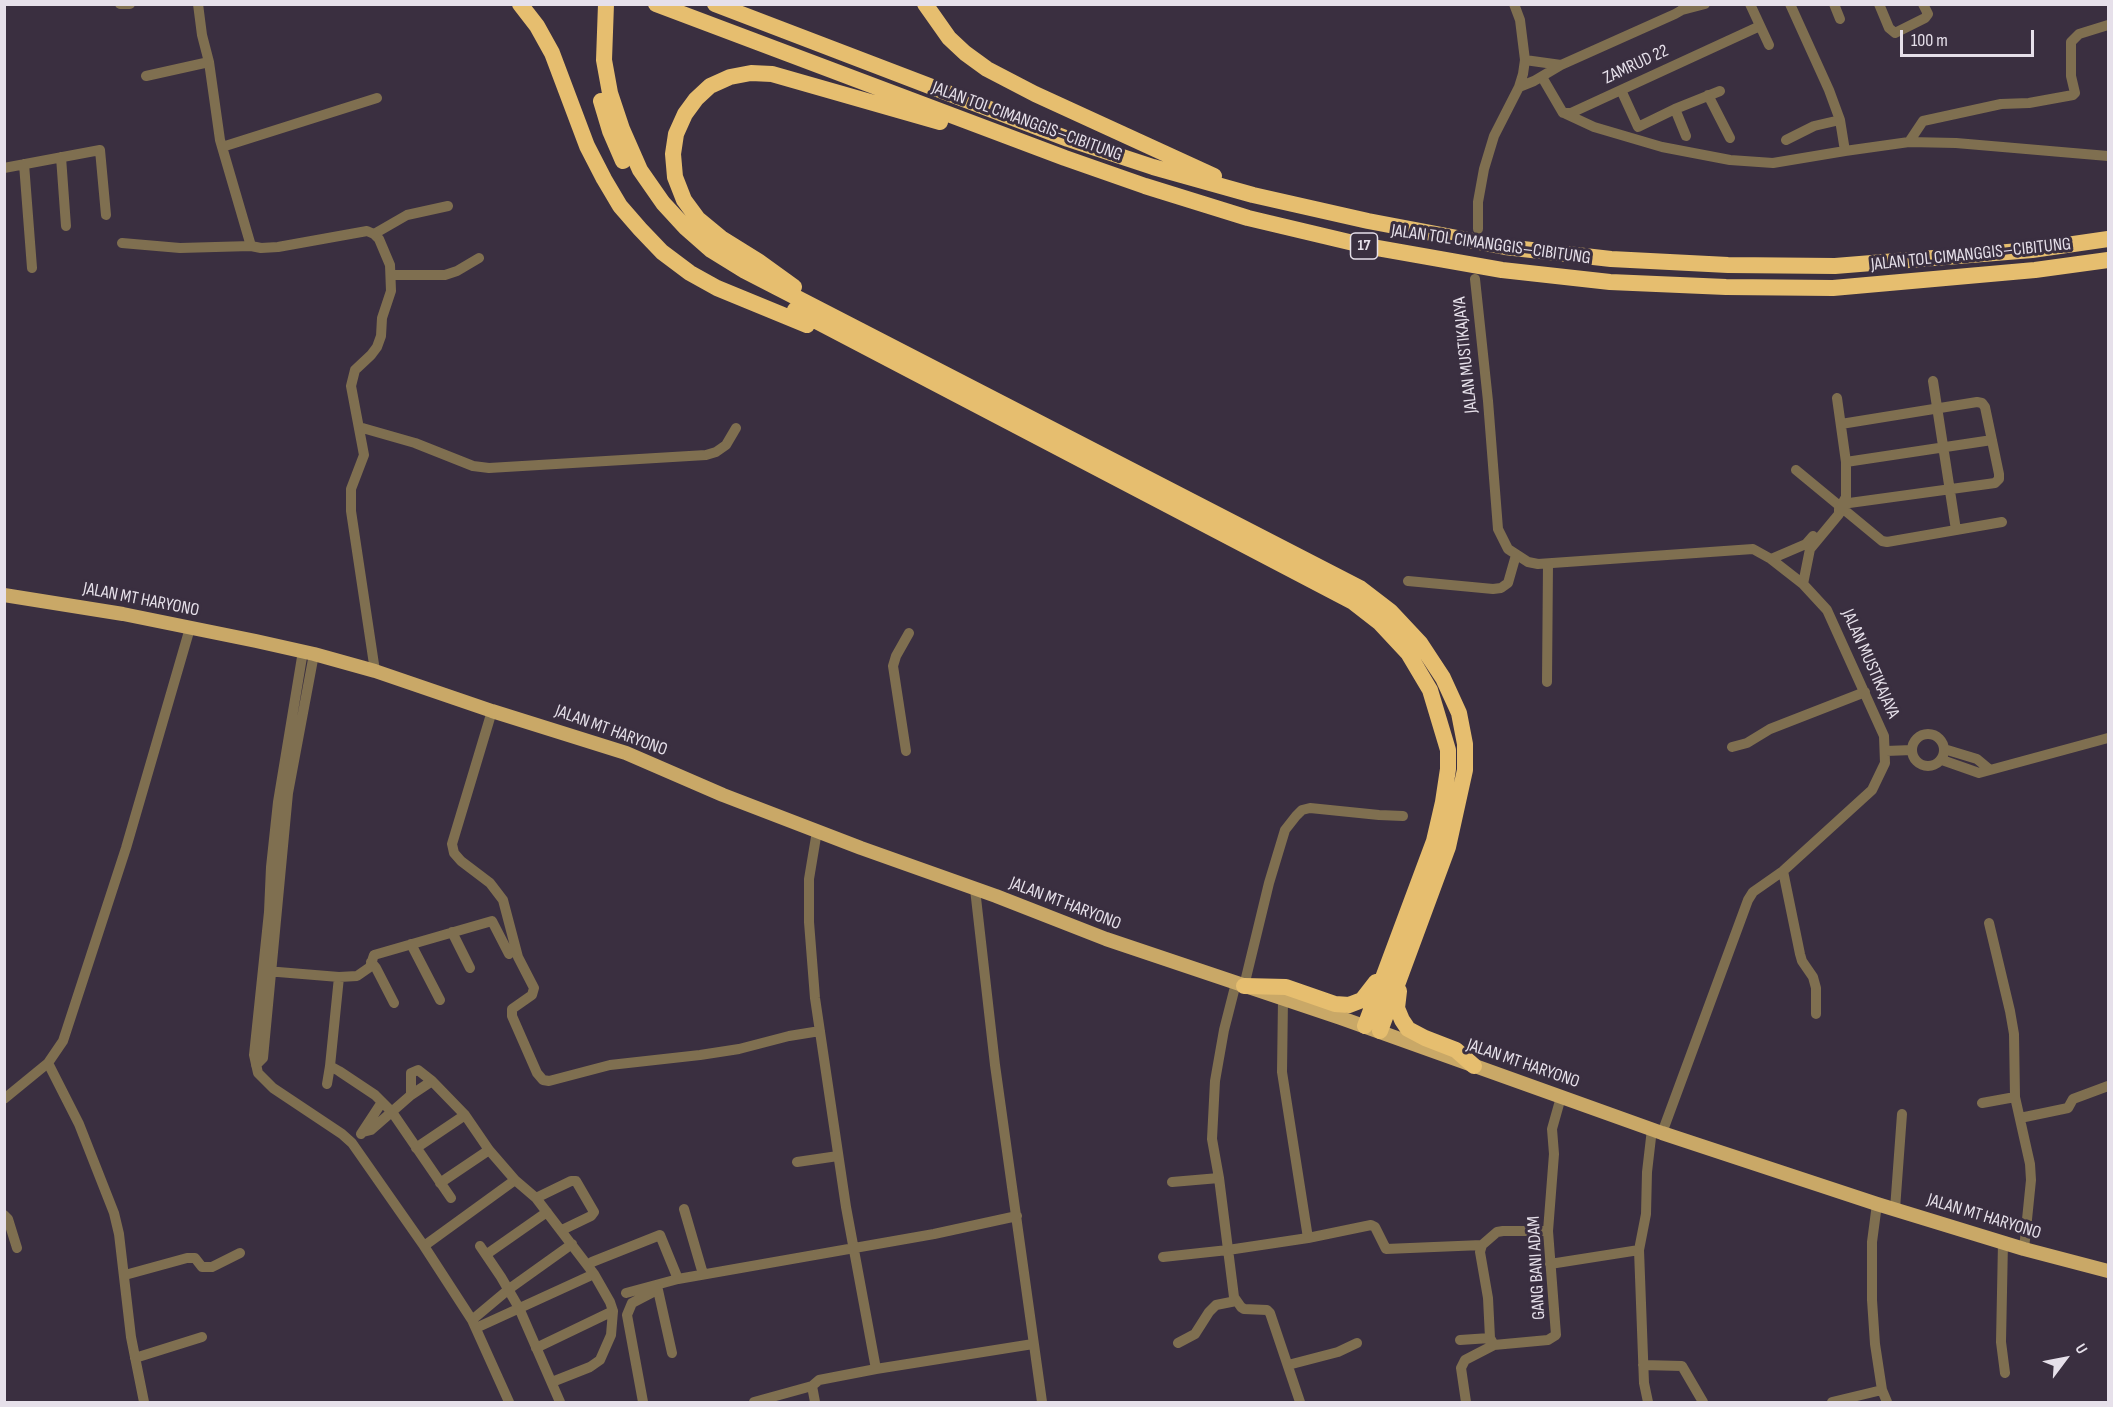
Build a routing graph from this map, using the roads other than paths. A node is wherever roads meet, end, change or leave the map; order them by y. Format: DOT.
graph roads {
  1 [pos="120,4"];
  2 [pos="130,4"];
  3 [pos="198,4"];
  4 [pos="520,4"];
  5 [pos="594,4"];
  6 [pos="606,4"];
  7 [pos="656,4"];
  8 [pos="715,4"];
  9 [pos="925,4"];
  10 [pos="1514,4"];
  11 [pos="1705,4"];
  12 [pos="1750,4"];
  13 [pos="1790,4"];
  14 [pos="1834,4"];
  15 [pos="1879,4"];
  16 [pos="1923,4"];
  17 [pos="1683,7"];
  18 [pos="1840,19"];
  19 [pos="2109,25"];
  20 [pos="1760,26"];
  21 [pos="598,29"];
  22 [pos="1769,45"];
  23 [pos="1525,60"];
  24 [pos="209,62"];
  25 [pos="1562,65"];
  26 [pos="146,76"];
  27 [pos="1542,77"];
  28 [pos="1519,87"];
  29 [pos="1621,90"];
  30 [pos="1720,91"];
  31 [pos="1708,95"];
  32 [pos="377,98"];
  33 [pos="1674,109"];
  34 [pos="1566,114"];
  35 [pos="1840,120"];
  36 [pos="1686,136"];
  37 [pos="1730,138"];
  38 [pos="1786,140"];
  39 [pos="1909,142"];
  40 [pos="222,147"];
  41 [pos="1845,151"];
  42 [pos="2109,156"];
  43 [pos="62,158"];
  44 [pos="1065,158"];
  45 [pos="24,165"];
  46 [pos="4,168"];
  47 [pos="1253,195"];
  48 [pos="448,206"];
  49 [pos="106,215"];
  50 [pos="66,226"];
  51 [pos="1478,229"];
  52 [pos="374,234"];
  53 [pos="2109,238"];
  54 [pos="122,243"];
  55 [pos="251,246"];
  56 [pos="479,258"];
  57 [pos="2109,260"];
  58 [pos="32,268"];
  59 [pos="391,275"];
  60 [pos="1474,279"];
  61 [pos="837,319"];
  62 [pos="875,352"];
  63 [pos="1933,381"];
  64 [pos="1837,398"];
  65 [pos="1937,408"];
  66 [pos="1840,424"];
  67 [pos="359,427"];
  68 [pos="736,428"];
  69 [pos="1992,440"];
  70 [pos="1943,449"];
  71 [pos="1846,462"];
  72 [pos="1796,470"];
  73 [pos="1949,489"];
  74 [pos="1841,507"];
  75 [pos="2002,522"];
  76 [pos="1956,530"];
  77 [pos="1516,555"];
  78 [pos="1771,559"];
  79 [pos="1548,564"];
  80 [pos="1408,581"];
  81 [pos="1803,585"];
  82 [pos="4,595"];
  83 [pos="190,628"];
  84 [pos="909,633"];
  85 [pos="309,652"];
  86 [pos="375,671"];
  87 [pos="1547,682"];
  88 [pos="1865,692"];
  89 [pos="492,711"];
  90 [pos="2109,738"];
  91 [pos="1732,747"];
  92 [pos="1912,750"];
  93 [pos="906,751"];
  94 [pos="1886,751"];
  95 [pos="1943,754"];
  96 [pos="1451,804"];
  97 [pos="1403,816"];
  98 [pos="817,831"];
  99 [pos="1783,871"];
  100 [pos="975,889"];
  101 [pos="1989,923"];
  102 [pos="452,932"];
  103 [pos="411,944"];
  104 [pos="508,954"];
  105 [pos="371,962"];
  106 [pos="470,968"];
  107 [pos="267,971"];
  108 [pos="1393,971"];
  109 [pos="339,977"];
  110 [pos="1240,985"];
  111 [pos="1283,999"];
  112 [pos="440,1000"];
  113 [pos="394,1004"];
  114 [pos="1816,1014"];
  115 [pos="1372,1029"];
  116 [pos="820,1031"];
  117 [pos="48,1063"];
  118 [pos="330,1066"];
  119 [pos="1474,1066"];
  120 [pos="432,1081"];
  121 [pos="327,1084"];
  122 [pos="2109,1086"];
  123 [pos="411,1095"];
  124 [pos="1561,1097"];
  125 [pos="2015,1097"];
  126 [pos="4,1099"];
  127 [pos="382,1102"];
  128 [pos="1982,1103"];
  129 [pos="392,1112"];
  130 [pos="1902,1114"];
  131 [pos="465,1115"];
  132 [pos="2020,1118"];
  133 [pos="1657,1131"];
  134 [pos="363,1132"];
  135 [pos="352,1143"];
  136 [pos="416,1148"];
  137 [pos="489,1150"];
  138 [pos="838,1156"];
  139 [pos="798,1162"];
  140 [pos="1219,1178"];
  141 [pos="515,1180"];
  142 [pos="1172,1182"];
  143 [pos="440,1183"];
  144 [pos="451,1198"];
  145 [pos="536,1198"];
  146 [pos="1877,1204"];
  147 [pos="684,1209"];
  148 [pos="1894,1209"];
  149 [pos="547,1212"];
  150 [pos="4,1215"];
  151 [pos="1017,1216"];
  152 [pos="562,1230"];
  153 [pos="1548,1231"];
  154 [pos="1308,1238"];
  155 [pos="2003,1242"];
  156 [pos="572,1244"];
  157 [pos="1482,1245"];
  158 [pos="424,1246"];
  159 [pos="17,1248"];
  160 [pos="853,1248"];
  161 [pos="2024,1249"];
  162 [pos="1228,1250"];
  163 [pos="1639,1251"];
  164 [pos="240,1253"];
  165 [pos="1163,1257"];
  166 [pos="785,1258"];
  167 [pos="592,1262"];
  168 [pos="1550,1264"];
  169 [pos="2109,1271"];
  170 [pos="594,1274"];
  171 [pos="703,1274"];
  172 [pos="125,1275"];
  173 [pos="678,1279"];
  174 [pos="509,1289"];
  175 [pos="658,1290"];
  176 [pos="626,1293"];
  177 [pos="1236,1301"];
  178 [pos="519,1308"];
  179 [pos="613,1311"];
  180 [pos="474,1324"];
  181 [pos="202,1337"];
  182 [pos="1460,1340"];
  183 [pos="1492,1342"];
  184 [pos="1178,1343"];
  185 [pos="1357,1343"];
  186 [pos="1033,1344"];
  187 [pos="536,1348"];
  188 [pos="672,1353"];
  189 [pos="135,1358"];
  190 [pos="1288,1365"];
  191 [pos="1643,1365"];
  192 [pos="876,1369"];
  193 [pos="2005,1373"];
  194 [pos="552,1382"];
  195 [pos="812,1386"];
  196 [pos="1882,1390"];
  197 [pos="144,1402"];
  198 [pos="509,1402"];
  199 [pos="560,1402"];
  200 [pos="643,1402"];
  201 [pos="754,1402"];
  202 [pos="815,1402"];
  203 [pos="1042,1402"];
  204 [pos="1300,1402"];
  205 [pos="1466,1402"];
  206 [pos="1648,1402"];
  207 [pos="1703,1402"];
  208 [pos="1832,1402"];
  209 [pos="1887,1402"];
  1 -- 2 [label="street"];
  3 -- 24 [label="street"];
  4 -- 62 [label="highway"];
  5 -- 21 [label="highway"];
  6 -- 21 [label="highway"];
  7 -- 44 [label="highway, JALAN TOL CIMANGGIS–CIBITUNG / 17"];
  8 -- 47 [label="highway, JALAN TOL CIMANGGIS–CIBITUNG / 17"];
  9 -- 47 [label="highway"];
  10 -- 23 [label="street"];
  11 -- 17 [label="street"];
  12 -- 20 [label="street"];
  13 -- 35 [label="street"];
  14 -- 18 [label="street"];
  15 -- 16 [label="street"];
  17 -- 25 [label="street"];
  19 -- 39 [label="street"];
  20 -- 22 [label="street"];
  20 -- 29 [label="street, ZAMRUD 22"];
  21 -- 61 [label="highway"];
  21 -- 62 [label="highway"];
  23 -- 25 [label="street"];
  23 -- 28 [label="street"];
  24 -- 26 [label="street"];
  24 -- 40 [label="street"];
  25 -- 27 [label="street"];
  27 -- 28 [label="street"];
  27 -- 34 [label="street"];
  28 -- 51 [label="street"];
  29 -- 33 [label="street"];
  29 -- 34 [label="street, ZAMRUD 22"];
  30 -- 31 [label="street"];
  31 -- 33 [label="street"];
  31 -- 37 [label="street"];
  32 -- 40 [label="street"];
  33 -- 36 [label="street"];
  34 -- 41 [label="street"];
  35 -- 38 [label="street"];
  35 -- 41 [label="street"];
  39 -- 41 [label="street"];
  39 -- 42 [label="street"];
  40 -- 55 [label="street"];
  43 -- 45 [label="street"];
  43 -- 49 [label="street"];
  43 -- 50 [label="street"];
  44 -- 57 [label="highway, JALAN TOL CIMANGGIS–CIBITUNG / 17"];
  44 -- 61 [label="highway"];
  45 -- 46 [label="street"];
  45 -- 58 [label="street"];
  47 -- 53 [label="highway, JALAN TOL CIMANGGIS–CIBITUNG / 17"];
  48 -- 52 [label="street"];
  52 -- 55 [label="street"];
  52 -- 59 [label="street"];
  54 -- 55 [label="street"];
  56 -- 59 [label="street"];
  59 -- 67 [label="street"];
  60 -- 77 [label="street, JALAN MUSTIKAJAYA"];
  61 -- 96 [label="highway"];
  62 -- 96 [label="highway"];
  63 -- 65 [label="street"];
  64 -- 66 [label="street"];
  65 -- 66 [label="street"];
  65 -- 69 [label="street"];
  65 -- 70 [label="street"];
  66 -- 71 [label="street"];
  67 -- 68 [label="street"];
  67 -- 86 [label="street"];
  69 -- 70 [label="street"];
  69 -- 73 [label="street"];
  70 -- 71 [label="street"];
  70 -- 73 [label="street"];
  71 -- 74 [label="street"];
  72 -- 74 [label="street"];
  73 -- 74 [label="street"];
  73 -- 76 [label="street"];
  74 -- 76 [label="street"];
  74 -- 78 [label="street"];
  74 -- 81 [label="street"];
  75 -- 76 [label="street"];
  77 -- 79 [label="street, JALAN MUSTIKAJAYA"];
  77 -- 80 [label="street"];
  78 -- 79 [label="street, JALAN MUSTIKAJAYA"];
  78 -- 81 [label="street, JALAN MUSTIKAJAYA"];
  79 -- 87 [label="street"];
  81 -- 88 [label="street, JALAN MUSTIKAJAYA"];
  82 -- 83 [label="main road, JALAN MT HARYONO"];
  83 -- 85 [label="main road, JALAN MT HARYONO"];
  83 -- 117 [label="street"];
  84 -- 93 [label="street"];
  85 -- 86 [label="main road, JALAN MT HARYONO"];
  85 -- 107 [label="street"];
  86 -- 89 [label="main road, JALAN MT HARYONO"];
  88 -- 91 [label="street"];
  88 -- 94 [label="street, JALAN MUSTIKAJAYA"];
  89 -- 98 [label="main road, JALAN MT HARYONO"];
  89 -- 116 [label="street"];
  90 -- 95 [label="street"];
  92 -- 94 [label="street"];
  92 -- 95 [label="street"];
  92 -- 95 [label="street"];
  94 -- 99 [label="street"];
  96 -- 108 [label="highway"];
  97 -- 110 [label="street"];
  98 -- 100 [label="main road, JALAN MT HARYONO"];
  98 -- 116 [label="street"];
  99 -- 114 [label="street"];
  99 -- 133 [label="street"];
  100 -- 110 [label="main road, JALAN MT HARYONO"];
  100 -- 151 [label="street"];
  101 -- 125 [label="street"];
  102 -- 103 [label="street"];
  102 -- 104 [label="street"];
  102 -- 106 [label="street"];
  103 -- 105 [label="street"];
  103 -- 112 [label="street"];
  105 -- 109 [label="street"];
  105 -- 113 [label="street"];
  107 -- 109 [label="street"];
  107 -- 135 [label="street"];
  108 -- 110 [label="highway"];
  108 -- 115 [label="highway"];
  108 -- 119 [label="highway"];
  109 -- 118 [label="street"];
  110 -- 111 [label="main road, JALAN MT HARYONO"];
  110 -- 140 [label="street"];
  111 -- 115 [label="main road, JALAN MT HARYONO"];
  111 -- 154 [label="street"];
  115 -- 119 [label="main road, JALAN MT HARYONO"];
  116 -- 138 [label="street"];
  117 -- 126 [label="street"];
  117 -- 172 [label="street"];
  118 -- 121 [label="street"];
  118 -- 127 [label="street"];
  119 -- 124 [label="main road, JALAN MT HARYONO"];
  120 -- 123 [label="street"];
  120 -- 123 [label="street"];
  120 -- 131 [label="street"];
  122 -- 132 [label="street"];
  123 -- 129 [label="street"];
  124 -- 133 [label="main road, JALAN MT HARYONO"];
  124 -- 153 [label="street, GANG BANI ADAM"];
  125 -- 128 [label="street"];
  125 -- 132 [label="street"];
  127 -- 129 [label="street"];
  127 -- 134 [label="street"];
  129 -- 134 [label="street"];
  129 -- 136 [label="street"];
  130 -- 148 [label="street"];
  131 -- 136 [label="street"];
  131 -- 137 [label="street"];
  132 -- 161 [label="street"];
  133 -- 146 [label="main road, JALAN MT HARYONO"];
  133 -- 163 [label="street"];
  134 -- 135 [label="street"];
  135 -- 158 [label="street"];
  136 -- 143 [label="street"];
  137 -- 141 [label="street"];
  137 -- 143 [label="street"];
  138 -- 139 [label="street"];
  138 -- 160 [label="street"];
  140 -- 142 [label="street"];
  140 -- 162 [label="street"];
  141 -- 145 [label="street"];
  141 -- 158 [label="street"];
  143 -- 144 [label="street"];
  145 -- 149 [label="street"];
  145 -- 152 [label="street"];
  146 -- 148 [label="main road, JALAN MT HARYONO"];
  146 -- 196 [label="street"];
  147 -- 171 [label="street"];
  148 -- 155 [label="main road, JALAN MT HARYONO"];
  149 -- 152 [label="street"];
  149 -- 174 [label="street"];
  150 -- 159 [label="street"];
  151 -- 160 [label="street"];
  151 -- 186 [label="street"];
  152 -- 156 [label="street"];
  153 -- 157 [label="street"];
  153 -- 168 [label="street, GANG BANI ADAM"];
  154 -- 157 [label="street"];
  154 -- 162 [label="street"];
  155 -- 161 [label="main road, JALAN MT HARYONO"];
  155 -- 193 [label="street"];
  156 -- 170 [label="street"];
  156 -- 174 [label="street"];
  157 -- 183 [label="street"];
  158 -- 180 [label="street"];
  160 -- 166 [label="street"];
  160 -- 192 [label="street"];
  161 -- 169 [label="main road, JALAN MT HARYONO"];
  162 -- 165 [label="street"];
  162 -- 177 [label="street"];
  163 -- 168 [label="street"];
  163 -- 191 [label="street"];
  164 -- 172 [label="street"];
  166 -- 171 [label="street"];
  166 -- 175 [label="street"];
  167 -- 173 [label="street"];
  168 -- 183 [label="street, GANG BANI ADAM"];
  170 -- 178 [label="street"];
  170 -- 179 [label="street"];
  171 -- 173 [label="street"];
  172 -- 189 [label="street"];
  173 -- 176 [label="street"];
  174 -- 178 [label="street"];
  174 -- 180 [label="street"];
  175 -- 188 [label="street"];
  175 -- 200 [label="street"];
  177 -- 184 [label="street"];
  177 -- 190 [label="street"];
  178 -- 180 [label="street"];
  178 -- 187 [label="street"];
  179 -- 187 [label="street"];
  179 -- 194 [label="street"];
  180 -- 198 [label="street"];
  181 -- 189 [label="street"];
  182 -- 183 [label="street"];
  183 -- 205 [label="street, GANG BANI ADAM"];
  185 -- 190 [label="street"];
  186 -- 192 [label="street"];
  186 -- 203 [label="street"];
  187 -- 194 [label="street"];
  189 -- 197 [label="street"];
  190 -- 204 [label="street"];
  191 -- 206 [label="street"];
  191 -- 207 [label="street"];
  192 -- 195 [label="street"];
  194 -- 199 [label="street"];
  195 -- 201 [label="street"];
  195 -- 202 [label="street"];
  196 -- 208 [label="street"];
  196 -- 209 [label="street"];
}
